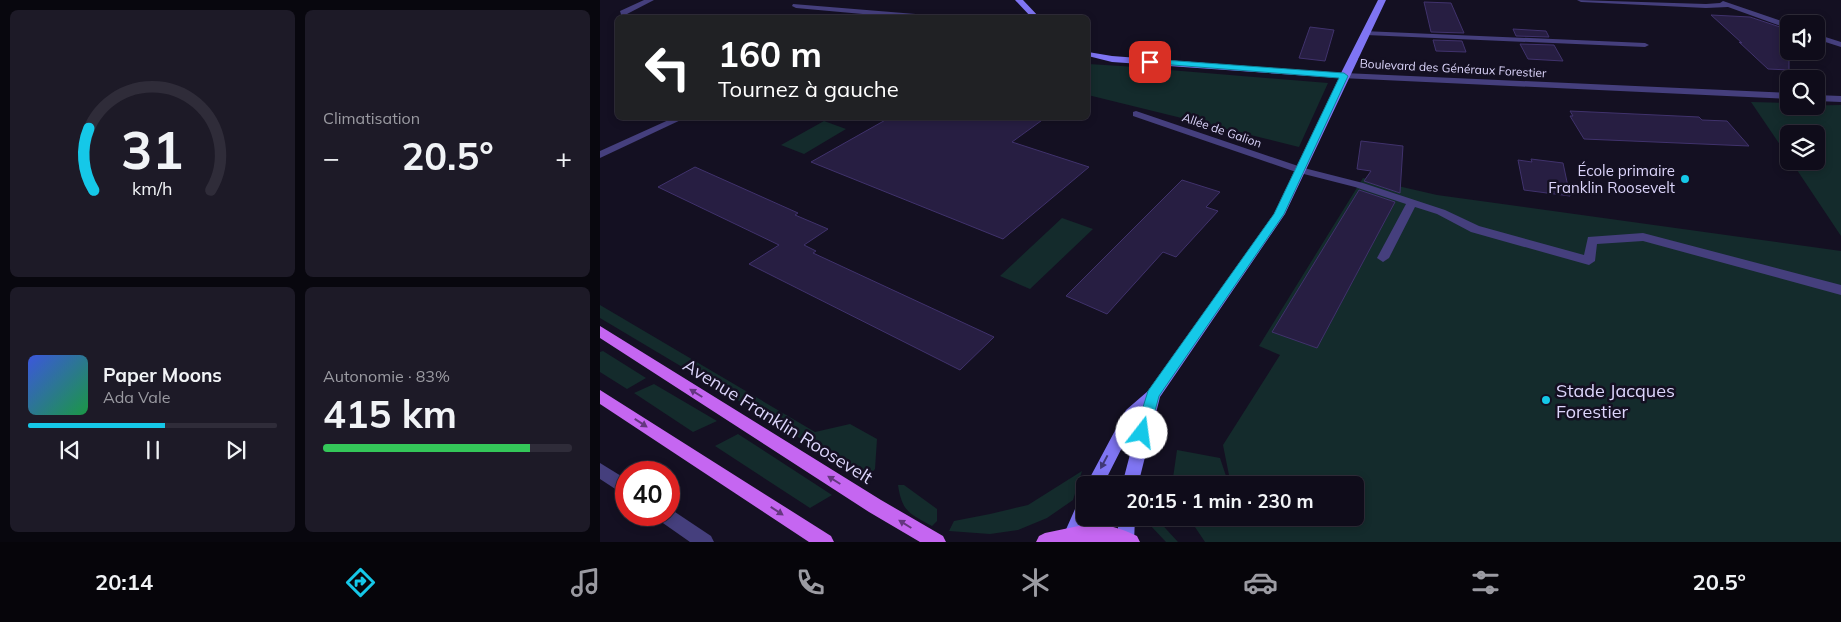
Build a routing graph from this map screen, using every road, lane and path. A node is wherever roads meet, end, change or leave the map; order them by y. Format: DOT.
graph roads {
  1 [pos="650,0"];
  2 [pos="1019,0"];
  3 [pos="1382,0"];
  4 [pos="1581,0"];
  5 [pos="1714,0"];
  6 [pos="1729,5"];
  7 [pos="796,6"];
  8 [pos="624,15"];
  9 [pos="904,15"];
  10 [pos="1034,15"];
  11 [pos="1780,23"];
  12 [pos="1366,33"];
  13 [pos="1825,39"];
  14 [pos="1645,45"];
  15 [pos="1841,45"];
  16 [pos="1090,54"];
  17 [pos="1344,76"];
  18 [pos="1780,96"];
  19 [pos="1825,98"];
  20 [pos="1841,99"];
  21 [pos="1136,114"];
  22 [pos="676,120"];
  23 [pos="600,154"];
  24 [pos="1300,170"];
  25 [pos="1412,203"];
  26 [pos="1384,258"];
  27 [pos="1841,290"];
  28 [pos="600,331"];
  29 [pos="1153,395"];
  30 [pos="600,396"];
  31 [pos="600,470"];
  32 [pos="1099,476"];
  33 [pos="1132,476"];
  34 [pos="615,480"];
  35 [pos="680,525"];
  36 [pos="1077,526"];
  37 [pos="1127,526"];
  38 [pos="1074,534"];
  39 [pos="1128,541"];
  40 [pos="705,542"];
  41 [pos="824,542"];
  42 [pos="937,542"];
  43 [pos="1045,542"];
  1 -- 8 [label="street"];
  2 -- 10 [label="street"];
  3 -- 12 [label="street"];
  4 -- 6 [label="street"];
  5 -- 6 [label="street"];
  6 -- 11 [label="street"];
  7 -- 9 [label="street"];
  12 -- 14 [label="street"];
  12 -- 17 [label="street"];
  13 -- 15 [label="street"];
  16 -- 17 [label="street, Boulevard des Généraux Forestier"];
  17 -- 18 [label="street, Boulevard des Généraux Forestier"];
  17 -- 24 [label="street"];
  19 -- 20 [label="street"];
  21 -- 24 [label="street, Allée de Galion"];
  22 -- 23 [label="street"];
  24 -- 25 [label="street, Allée de Galion"];
  24 -- 29 [label="street"];
  25 -- 26 [label="street"];
  25 -- 27 [label="street, Allée de Galion"];
  42 -- 28 [label="main road, Avenue Franklin Roosevelt, one-way"];
  29 -- 32 [label="street, one-way"];
  29 -- 33 [label="street"];
  30 -- 41 [label="main road, one-way"];
  31 -- 34 [label="street"];
  35 -- 40 [label="street"];
  36 -- 38 [label="street"];
  37 -- 39 [label="street"];
  38 -- 39 [label="main road"];
  38 -- 43 [label="main road"];
}
